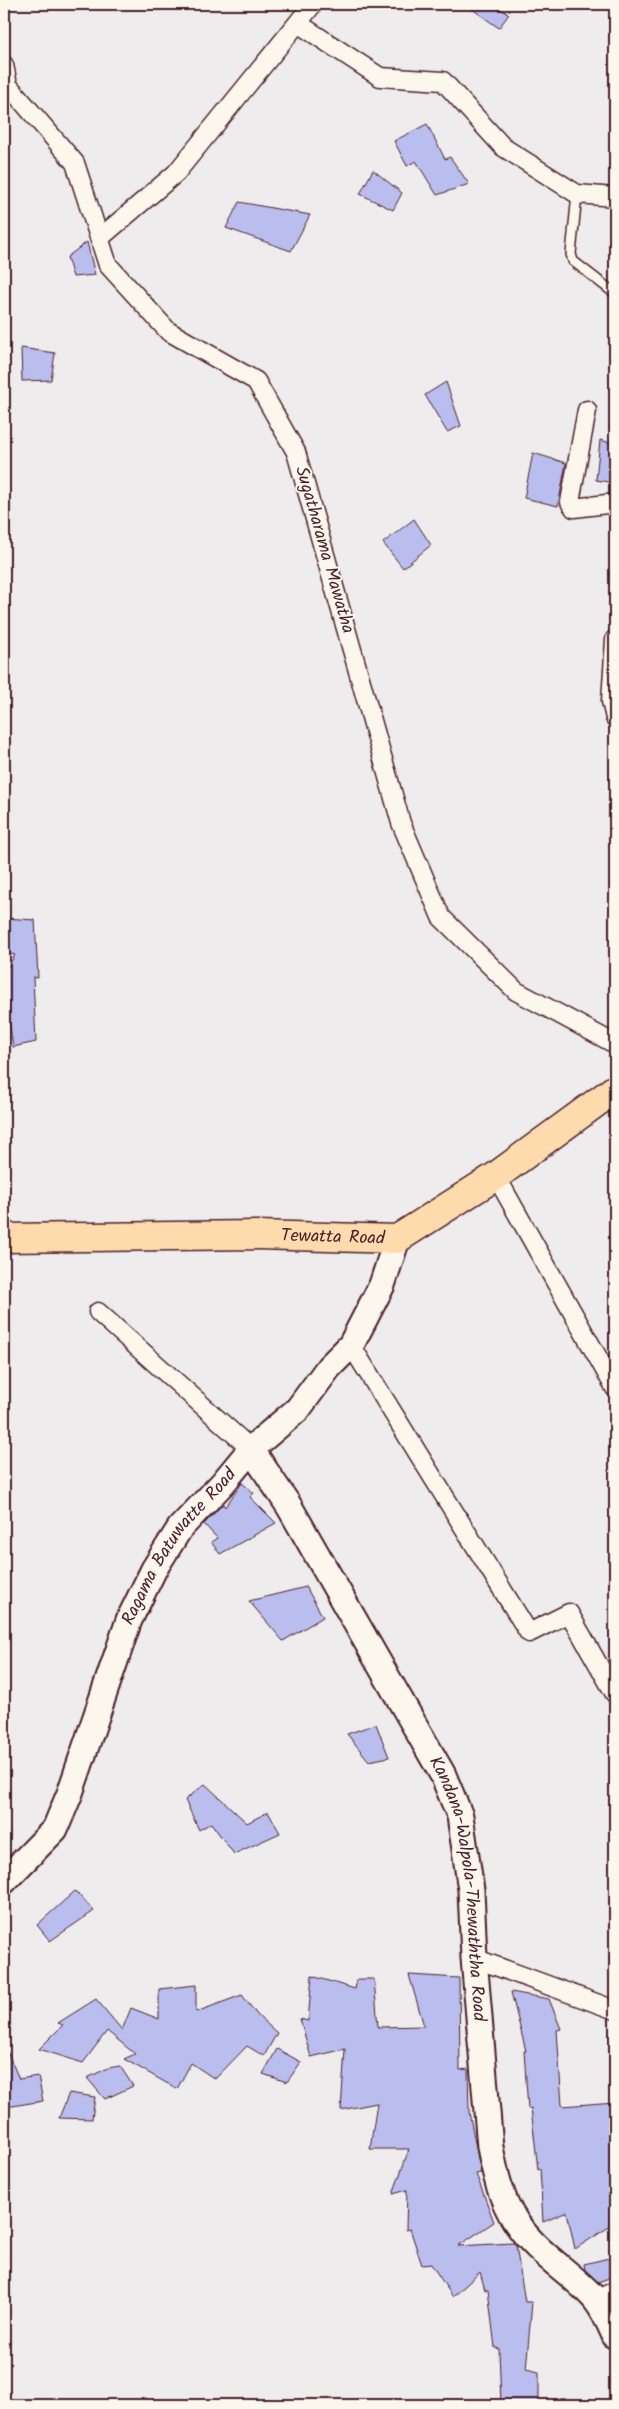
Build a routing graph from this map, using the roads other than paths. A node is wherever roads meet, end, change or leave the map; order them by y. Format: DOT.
graph roads {
  1 [pos="313,4"];
  2 [pos="299,24"];
  3 [pos="4,65"];
  4 [pos="577,194"];
  5 [pos="615,197"];
  6 [pos="100,238"];
  7 [pos="613,292"];
  8 [pos="586,410"];
  9 [pos="615,503"];
  10 [pos="615,639"];
  11 [pos="615,718"];
  12 [pos="615,1044"];
  13 [pos="615,1089"];
  14 [pos="496,1176"];
  15 [pos="4,1238"];
  16 [pos="397,1239"];
  17 [pos="98,1312"];
  18 [pos="351,1345"];
  19 [pos="615,1388"];
  20 [pos="251,1448"];
  21 [pos="615,1694"];
  22 [pos="4,1881"];
  23 [pos="474,1958"];
  24 [pos="615,2010"];
  25 [pos="605,2295"];
  26 [pos="615,2336"];
  1 -- 2 [label="street"];
  2 -- 4 [label="street"];
  2 -- 6 [label="street"];
  3 -- 6 [label="street, Sugatharama Mawatha"];
  4 -- 5 [label="street"];
  4 -- 7 [label="lane"];
  6 -- 12 [label="street, Sugatharama Mawatha"];
  8 -- 9 [label="street"];
  10 -- 11 [label="street"];
  13 -- 14 [label="main road, Tewatta Road"];
  14 -- 16 [label="main road, Tewatta Road"];
  14 -- 19 [label="street"];
  15 -- 16 [label="main road, Tewatta Road"];
  16 -- 18 [label="street, Ragama Batuwatte Road"];
  17 -- 20 [label="street"];
  18 -- 20 [label="street, Ragama Batuwatte Road"];
  18 -- 21 [label="street"];
  20 -- 22 [label="street, Ragama Batuwatte Road"];
  20 -- 23 [label="street, Kandana-Walpola-Thewaththa Road"];
  23 -- 24 [label="street"];
  23 -- 25 [label="street, Kandana-Walpola-Thewaththa Road"];
  25 -- 26 [label="street, Kandana-Walpola-Thewaththa Road"];
}
